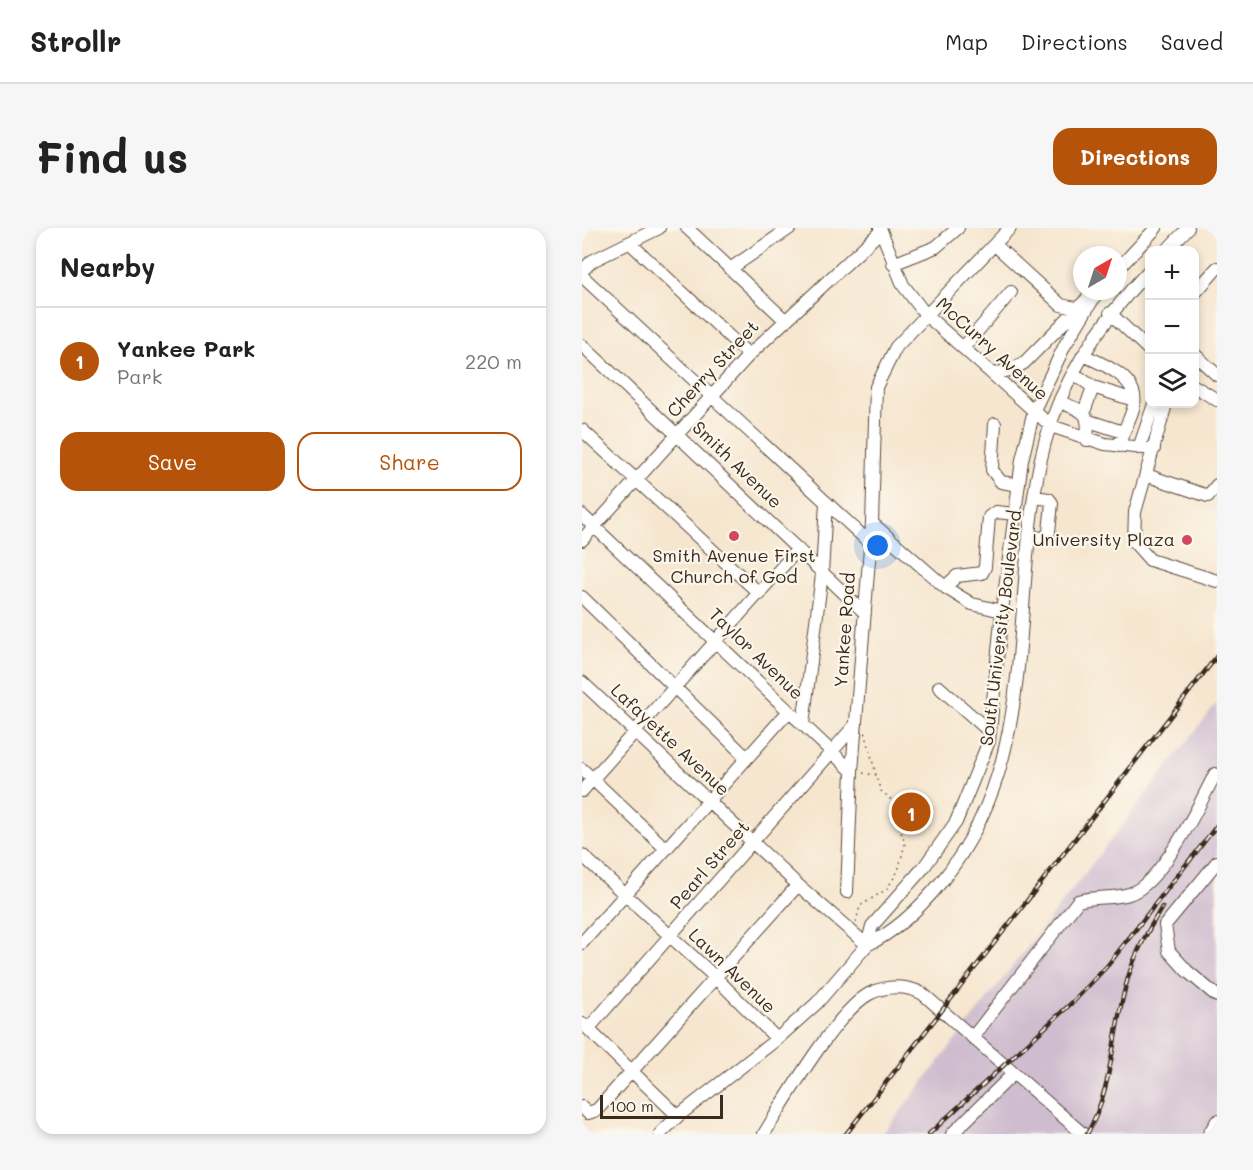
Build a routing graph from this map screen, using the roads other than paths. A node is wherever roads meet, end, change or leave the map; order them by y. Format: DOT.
graph roads {
  1 [pos="659,228"];
  2 [pos="687,228"];
  3 [pos="790,228"];
  4 [pos="958,228"];
  5 [pos="1010,228"];
  6 [pos="1156,228"];
  7 [pos="1188,228"];
  8 [pos="880,230"];
  9 [pos="630,243"];
  10 [pos="995,245"];
  11 [pos="1171,246"];
  12 [pos="1127,259"];
  13 [pos="893,264"];
  14 [pos="1217,268"];
  15 [pos="730,269"];
  16 [pos="582,271"];
  17 [pos="1145,274"];
  18 [pos="1199,288"];
  19 [pos="1011,292"];
  20 [pos="1086,300"];
  21 [pos="1092,300"];
  22 [pos="1076,308"];
  23 [pos="1110,314"];
  24 [pos="926,315"];
  25 [pos="784,320"];
  26 [pos="582,345"];
  27 [pos="1145,345"];
  28 [pos="963,348"];
  29 [pos="1083,355"];
  30 [pos="749,356"];
  31 [pos="1199,359"];
  32 [pos="1073,373"];
  33 [pos="994,374"];
  34 [pos="1217,375"];
  35 [pos="1093,387"];
  36 [pos="1199,389"];
  37 [pos="710,395"];
  38 [pos="1134,400"];
  39 [pos="1217,400"];
  40 [pos="1060,402"];
  41 [pos="1153,408"];
  42 [pos="1165,408"];
  43 [pos="1034,410"];
  44 [pos="1086,416"];
  45 [pos="995,424"];
  46 [pos="1051,426"];
  47 [pos="582,430"];
  48 [pos="1122,432"];
  49 [pos="677,433"];
  50 [pos="1087,440"];
  51 [pos="1119,446"];
  52 [pos="1139,448"];
  53 [pos="1154,449"];
  54 [pos="1146,475"];
  55 [pos="636,480"];
  56 [pos="1019,485"];
  57 [pos="1217,485"];
  58 [pos="1034,497"];
  59 [pos="826,502"];
  60 [pos="1015,514"];
  61 [pos="582,515"];
  62 [pos="872,523"];
  63 [pos="595,526"];
  64 [pos="1030,537"];
  65 [pos="582,540"];
  66 [pos="870,543"];
  67 [pos="798,549"];
  68 [pos="986,563"];
  69 [pos="1008,567"];
  70 [pos="822,574"];
  71 [pos="1217,580"];
  72 [pos="945,587"];
  73 [pos="760,594"];
  74 [pos="582,597"];
  75 [pos="1002,611"];
  76 [pos="865,613"];
  77 [pos="717,641"];
  78 [pos="582,682"];
  79 [pos="676,687"];
  80 [pos="939,687"];
  81 [pos="789,711"];
  82 [pos="856,724"];
  83 [pos="803,725"];
  84 [pos="635,732"];
  85 [pos="990,732"];
  86 [pos="832,752"];
  87 [pos="747,758"];
  88 [pos="582,769"];
  89 [pos="852,771"];
  90 [pos="1215,774"];
  91 [pos="593,779"];
  92 [pos="582,791"];
  93 [pos="709,801"];
  94 [pos="754,843"];
  95 [pos="666,849"];
  96 [pos="582,855"];
  97 [pos="1217,862"];
  98 [pos="798,885"];
  99 [pos="847,892"];
  100 [pos="625,895"];
  101 [pos="671,937"];
  102 [pos="582,942"];
  103 [pos="867,945"];
  104 [pos="716,978"];
  105 [pos="1217,996"];
  106 [pos="585,1026"];
  107 [pos="973,1037"];
  108 [pos="777,1039"];
  109 [pos="633,1071"];
  110 [pos="1013,1074"];
  111 [pos="582,1107"];
  112 [pos="678,1116"];
  113 [pos="1217,1121"];
  114 [pos="660,1134"];
  115 [pos="764,1134"];
  116 [pos="952,1134"];
  117 [pos="1083,1134"];
  118 [pos="1209,1134"];
  1 -- 9 [label="street"];
  2 -- 15 [label="street"];
  3 -- 15 [label="street"];
  4 -- 13 [label="street"];
  5 -- 10 [label="street, Yankee Road"];
  6 -- 12 [label="street"];
  7 -- 11 [label="street"];
  8 -- 13 [label="street, McCurry Avenue"];
  8 -- 25 [label="street, Cherry Street"];
  9 -- 16 [label="street"];
  9 -- 30 [label="street"];
  10 -- 22 [label="street"];
  10 -- 24 [label="street, Yankee Road"];
  13 -- 24 [label="street, McCurry Avenue"];
  14 -- 18 [label="street"];
  15 -- 25 [label="street"];
  16 -- 37 [label="street"];
  17 -- 23 [label="street, South University Boulevard"];
  19 -- 28 [label="street"];
  20 -- 22 [label="street"];
  21 -- 43 [label="street, South University Boulevard"];
  22 -- 33 [label="street"];
  23 -- 27 [label="street"];
  23 -- 29 [label="street, South University Boulevard"];
  24 -- 28 [label="street, McCurry Avenue"];
  24 -- 62 [label="street, Yankee Road"];
  25 -- 30 [label="street, Cherry Street"];
  26 -- 49 [label="street, Smith Avenue"];
  28 -- 33 [label="street, McCurry Avenue"];
  29 -- 32 [label="street, South University Boulevard"];
  29 -- 38 [label="street"];
  30 -- 37 [label="street, Cherry Street"];
  31 -- 34 [label="street"];
  32 -- 35 [label="street"];
  32 -- 40 [label="street, South University Boulevard"];
  33 -- 43 [label="street, McCurry Avenue"];
  35 -- 38 [label="street"];
  35 -- 44 [label="street"];
  36 -- 39 [label="street"];
  37 -- 49 [label="street, Cherry Street"];
  37 -- 59 [label="street"];
  38 -- 48 [label="street"];
  40 -- 44 [label="street"];
  40 -- 46 [label="street, South University Boulevard"];
  41 -- 52 [label="street"];
  42 -- 53 [label="street"];
  43 -- 46 [label="street, McCurry Avenue"];
  43 -- 56 [label="street, South University Boulevard"];
  44 -- 48 [label="street"];
  44 -- 50 [label="street"];
  45 -- 56 [label="street"];
  46 -- 50 [label="street"];
  46 -- 58 [label="street, South University Boulevard"];
  47 -- 55 [label="street"];
  48 -- 51 [label="street"];
  49 -- 55 [label="street, Cherry Street"];
  49 -- 67 [label="street, Smith Avenue"];
  50 -- 51 [label="street"];
  51 -- 52 [label="street"];
  52 -- 53 [label="street"];
  53 -- 54 [label="street"];
  54 -- 57 [label="street"];
  54 -- 71 [label="street"];
  55 -- 63 [label="street, Cherry Street"];
  55 -- 73 [label="street"];
  56 -- 60 [label="street, South University Boulevard"];
  58 -- 64 [label="street, South University Boulevard"];
  58 -- 64 [label="street"];
  59 -- 66 [label="street"];
  59 -- 70 [label="street"];
  60 -- 68 [label="street"];
  60 -- 69 [label="street, South University Boulevard"];
  61 -- 63 [label="street, Taylor Avenue"];
  62 -- 66 [label="street, Yankee Road"];
  62 -- 72 [label="street"];
  63 -- 65 [label="street, Cherry Street"];
  63 -- 77 [label="street, Taylor Avenue"];
  64 -- 103 [label="street, South University Boulevard"];
  66 -- 76 [label="street, Yankee Road"];
  67 -- 70 [label="street, Smith Avenue"];
  67 -- 73 [label="street"];
  68 -- 69 [label="street"];
  68 -- 72 [label="street"];
  69 -- 75 [label="street, South University Boulevard"];
  70 -- 76 [label="street, Smith Avenue"];
  70 -- 83 [label="street"];
  72 -- 75 [label="street"];
  73 -- 77 [label="street"];
  74 -- 79 [label="street"];
  75 -- 85 [label="street, South University Boulevard"];
  76 -- 82 [label="street, Yankee Road"];
  77 -- 79 [label="street"];
  77 -- 81 [label="street, Taylor Avenue"];
  78 -- 84 [label="street, Lafayette Avenue"];
  79 -- 84 [label="street"];
  79 -- 87 [label="street"];
  80 -- 85 [label="street"];
  81 -- 83 [label="street, Taylor Avenue"];
  81 -- 87 [label="street"];
  82 -- 86 [label="street, Pearl Street"];
  82 -- 89 [label="street, Yankee Road"];
  83 -- 86 [label="street, Taylor Avenue"];
  84 -- 91 [label="street"];
  84 -- 93 [label="street, Lafayette Avenue"];
  85 -- 103 [label="street, South University Boulevard"];
  86 -- 89 [label="street, Taylor Avenue"];
  86 -- 94 [label="street, Pearl Street"];
  87 -- 93 [label="street"];
  88 -- 91 [label="street"];
  89 -- 99 [label="street, Yankee Road"];
  90 -- 107 [label="street"];
  91 -- 92 [label="street"];
  91 -- 95 [label="street"];
  93 -- 94 [label="street, Lafayette Avenue"];
  93 -- 95 [label="street"];
  94 -- 98 [label="street, Lafayette Avenue"];
  94 -- 101 [label="street, Pearl Street"];
  95 -- 100 [label="street"];
  96 -- 100 [label="street, Lawn Avenue"];
  97 -- 105 [label="street"];
  98 -- 103 [label="street, Lafayette Avenue"];
  98 -- 104 [label="street"];
  100 -- 101 [label="street, Lawn Avenue"];
  100 -- 102 [label="street"];
  101 -- 104 [label="street, Lawn Avenue"];
  101 -- 106 [label="street, Pearl Street"];
  103 -- 108 [label="street"];
  104 -- 108 [label="street, Lawn Avenue"];
  104 -- 109 [label="street"];
  106 -- 109 [label="street"];
  107 -- 110 [label="street"];
  107 -- 115 [label="street"];
  108 -- 112 [label="street"];
  109 -- 111 [label="street"];
  109 -- 112 [label="street"];
  110 -- 116 [label="street"];
  110 -- 117 [label="street"];
  112 -- 114 [label="street"];
  113 -- 118 [label="street"];
}
